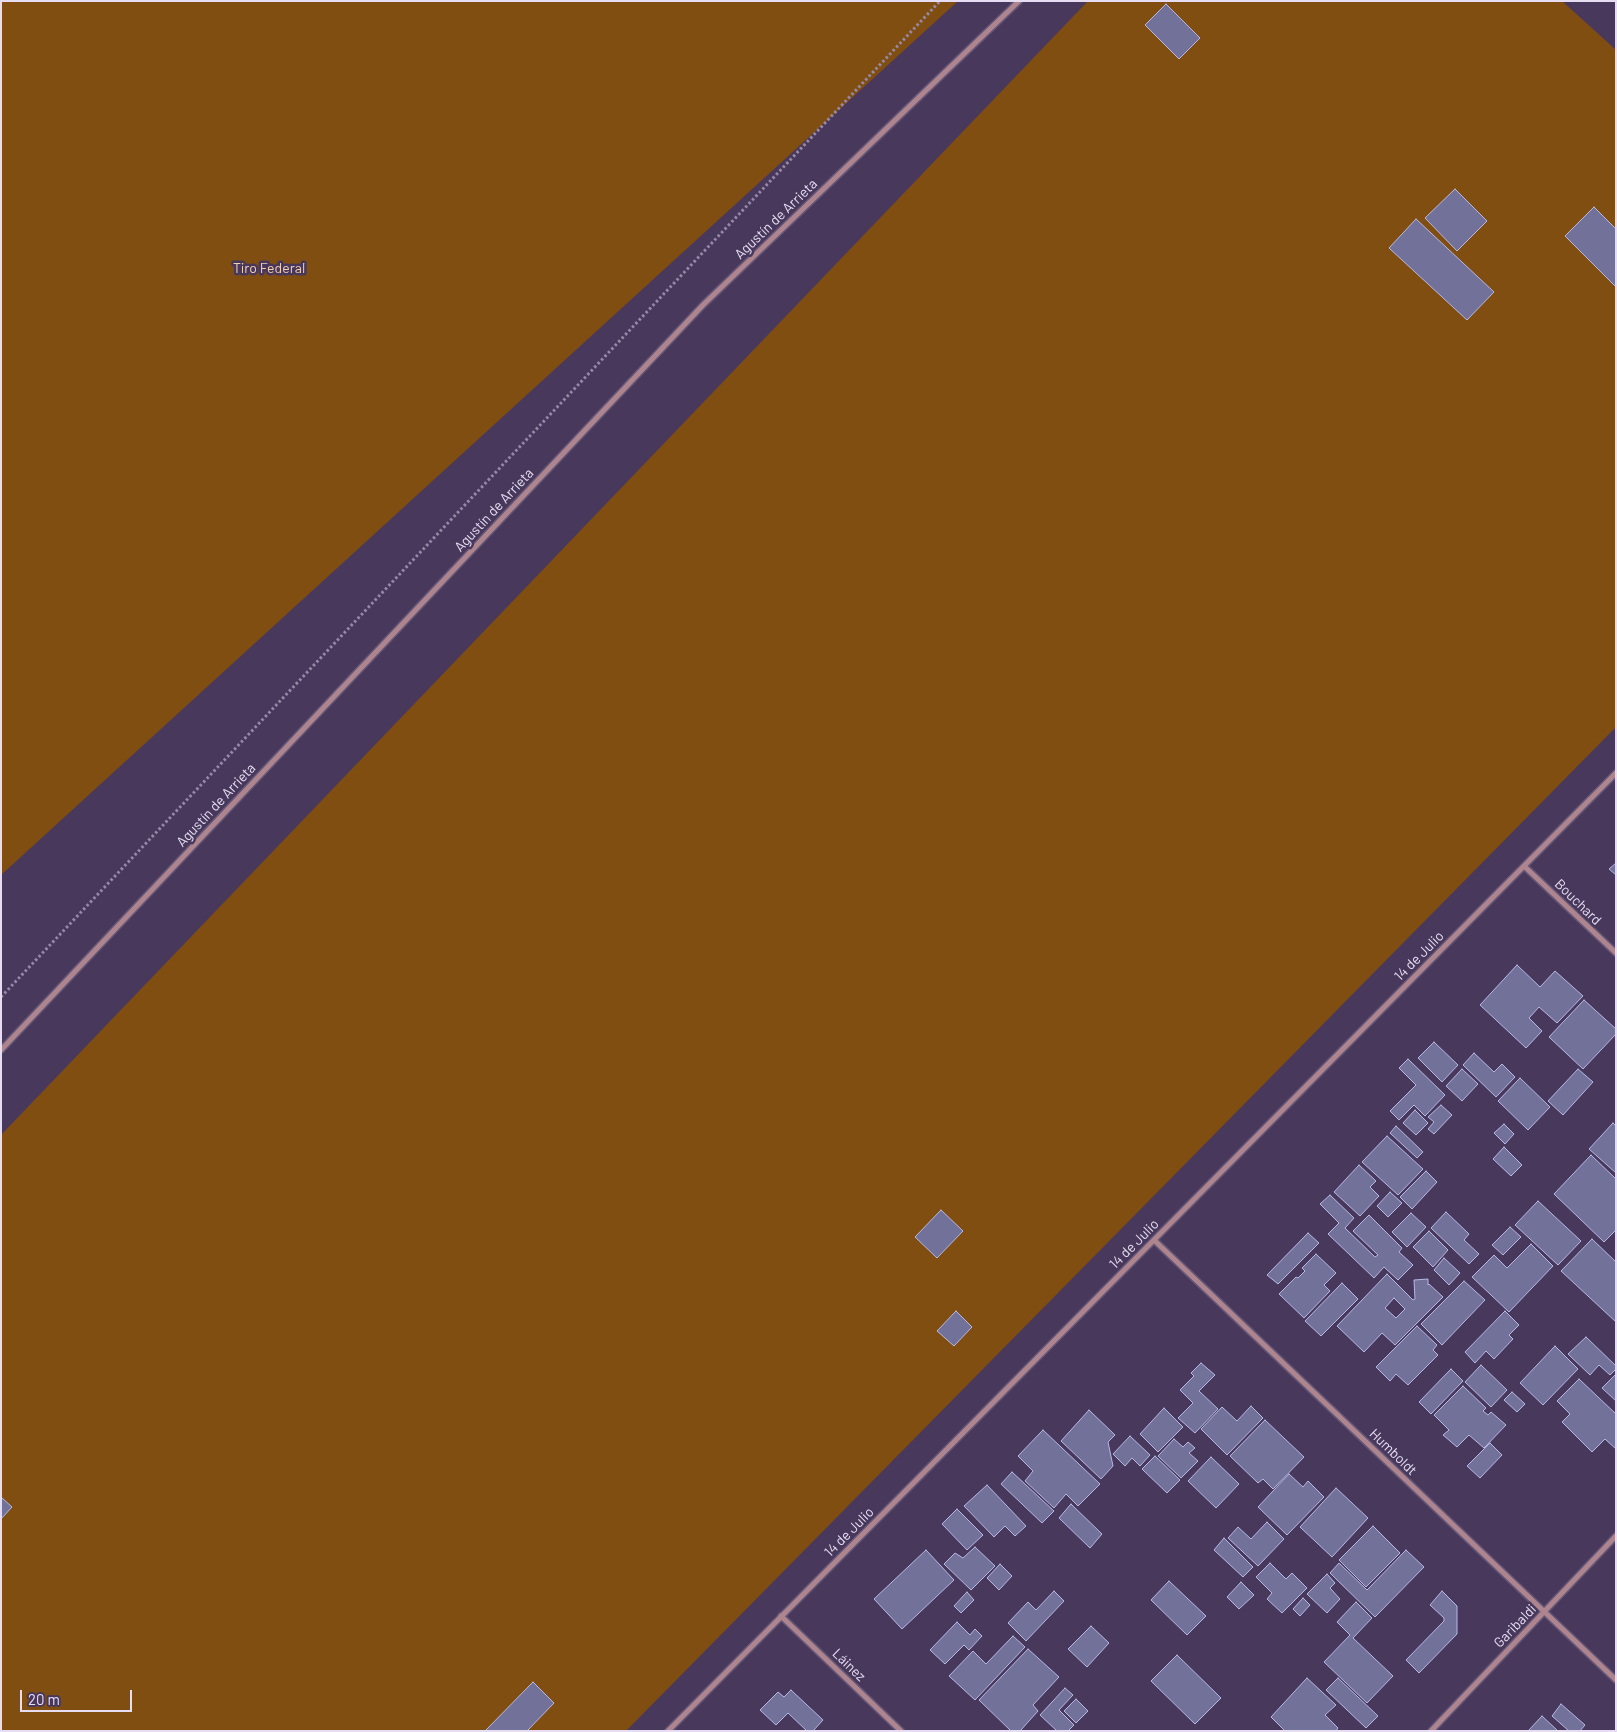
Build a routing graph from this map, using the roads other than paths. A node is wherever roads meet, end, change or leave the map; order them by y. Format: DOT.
graph roads {
  1 [pos="1019,1"];
  2 [pos="1616,773"];
  3 [pos="1524,866"];
  4 [pos="1616,954"];
  5 [pos="1,1050"];
  6 [pos="1154,1240"];
  7 [pos="1616,1536"];
  8 [pos="1544,1612"];
  9 [pos="781,1616"];
  10 [pos="1616,1680"];
  11 [pos="668,1731"];
  12 [pos="901,1731"];
  13 [pos="1431,1731"];
  1 -- 5 [label="street, Agustín de Arrieta"];
  2 -- 3 [label="street, 14 de Julio"];
  3 -- 4 [label="street, Bouchard"];
  3 -- 6 [label="street, 14 de Julio"];
  6 -- 8 [label="street, Humboldt"];
  6 -- 9 [label="street, 14 de Julio"];
  7 -- 8 [label="street, Garibaldi"];
  8 -- 10 [label="street, Humboldt"];
  8 -- 13 [label="street, Garibaldi"];
  9 -- 11 [label="street, 14 de Julio"];
  9 -- 12 [label="street, Láinez"];
}
